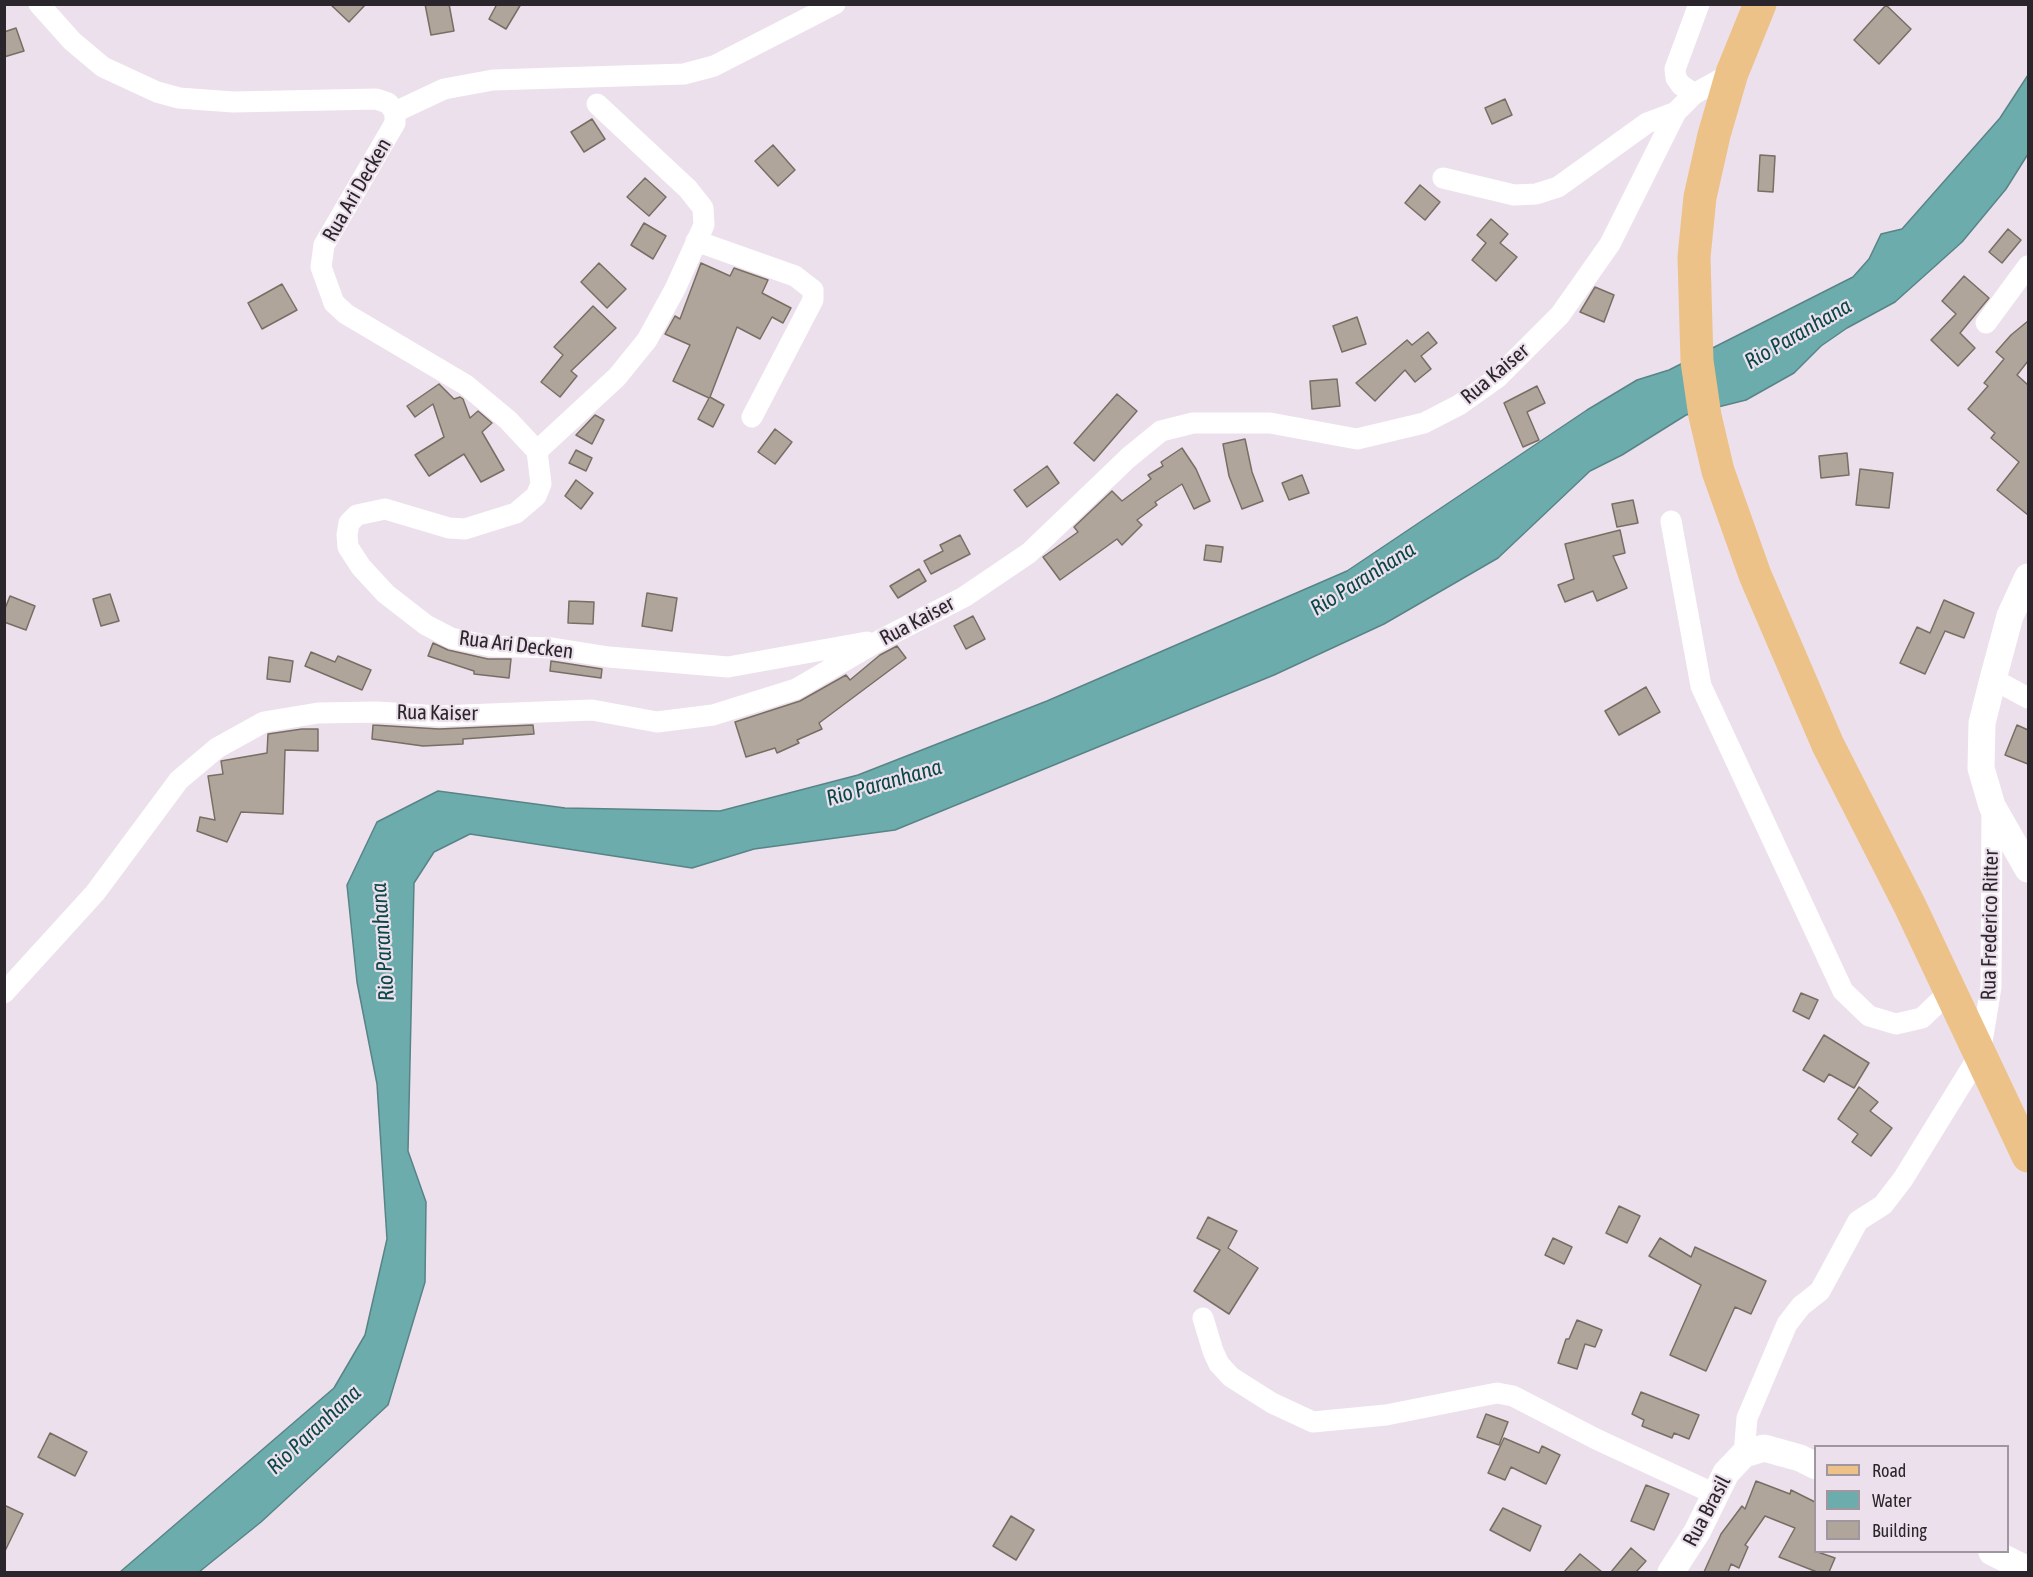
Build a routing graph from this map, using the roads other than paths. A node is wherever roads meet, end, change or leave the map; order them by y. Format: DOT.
graph roads {
  1 [pos="39,4"];
  2 [pos="835,4"];
  3 [pos="1699,4"];
  4 [pos="1760,4"];
  5 [pos="1732,73"];
  6 [pos="1694,94"];
  7 [pos="597,104"];
  8 [pos="395,112"];
  9 [pos="1676,112"];
  10 [pos="1443,178"];
  11 [pos="696,241"];
  12 [pos="2028,266"];
  13 [pos="1986,323"];
  14 [pos="752,417"];
  15 [pos="537,451"];
  16 [pos="1671,522"];
  17 [pos="2028,577"];
  18 [pos="882,639"];
  19 [pos="1993,679"];
  20 [pos="2028,698"];
  21 [pos="1992,806"];
  22 [pos="2028,869"];
  23 [pos="1950,991"];
  24 [pos="4,993"];
  25 [pos="1980,1054"];
  26 [pos="2028,1156"];
  27 [pos="1203,1318"];
  28 [pos="1744,1454"];
  29 [pos="1814,1465"];
  30 [pos="1717,1495"];
  31 [pos="1996,1553"];
  32 [pos="2028,1570"];
  33 [pos="1671,1572"];
  1 -- 8 [label="street, Rua Ari Decken"];
  2 -- 8 [label="street, Rua Ari Decken"];
  3 -- 6 [label="street"];
  4 -- 5 [label="main road"];
  5 -- 6 [label="street, Rua Kaiser"];
  5 -- 23 [label="main road"];
  6 -- 9 [label="street, Rua Kaiser"];
  7 -- 11 [label="street"];
  8 -- 15 [label="street, Rua Ari Decken"];
  9 -- 10 [label="street"];
  9 -- 18 [label="street, Rua Kaiser"];
  11 -- 14 [label="street"];
  11 -- 15 [label="street"];
  12 -- 13 [label="street"];
  15 -- 18 [label="street, Rua Ari Decken"];
  16 -- 23 [label="street"];
  17 -- 19 [label="street, Rua Frederico Ritter"];
  18 -- 24 [label="street, Rua Kaiser"];
  19 -- 20 [label="street"];
  19 -- 21 [label="street, Rua Frederico Ritter"];
  21 -- 22 [label="street"];
  21 -- 25 [label="street, Rua Frederico Ritter"];
  23 -- 25 [label="main road"];
  25 -- 26 [label="main road"];
  25 -- 28 [label="street, Rua Frederico Ritter"];
  27 -- 30 [label="street"];
  28 -- 29 [label="street, Rua Brasil"];
  28 -- 30 [label="street, Rua Brasil"];
  30 -- 33 [label="street, Rua Brasil"];
  31 -- 32 [label="street"];
}
